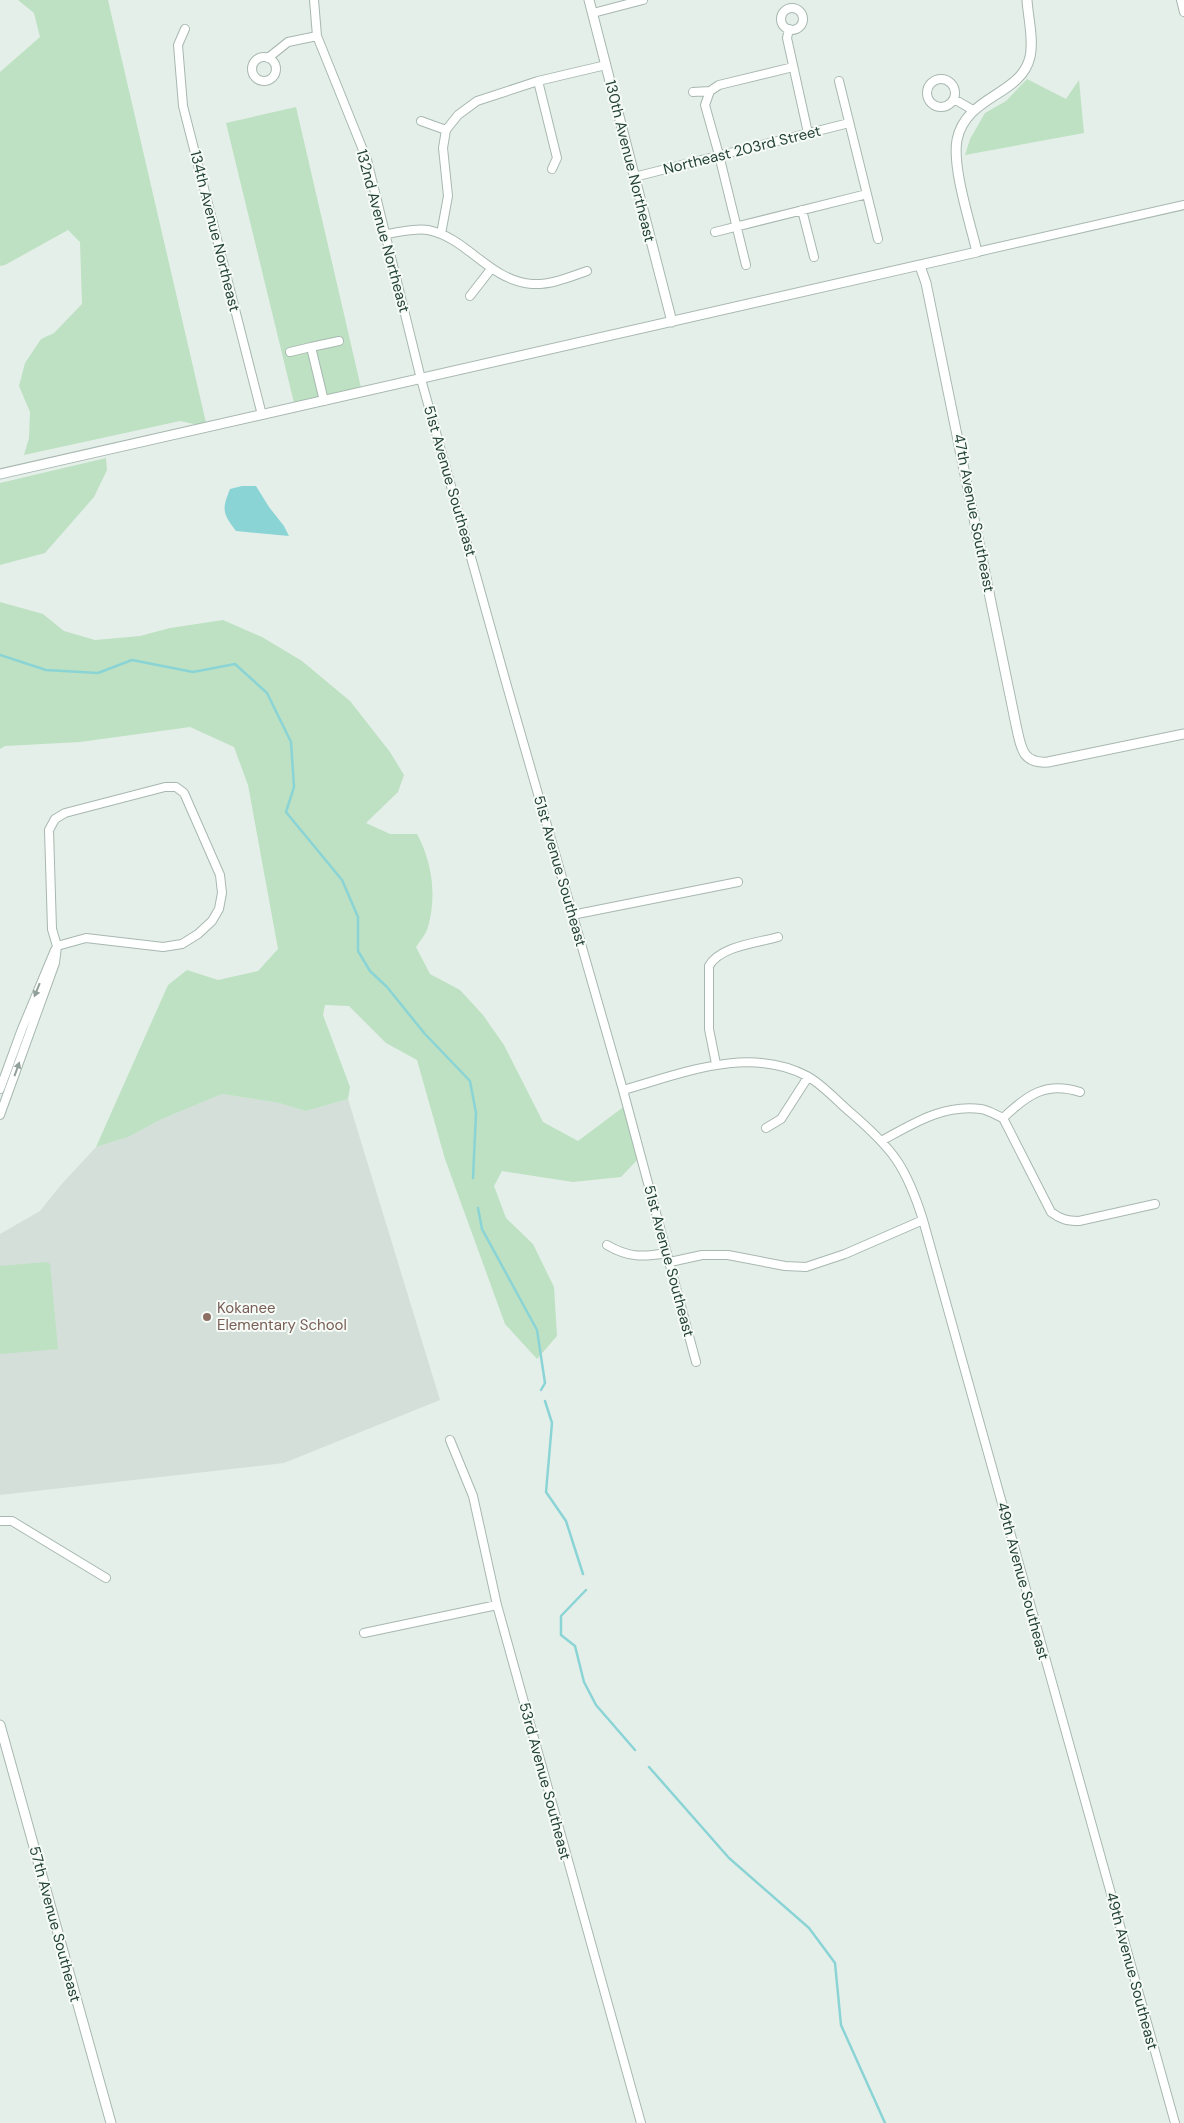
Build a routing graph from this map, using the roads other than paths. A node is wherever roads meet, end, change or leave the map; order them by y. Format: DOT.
graph roads {
  1 [pos="314,0"];
  2 [pos="589,0"];
  3 [pos="643,0"];
  4 [pos="1027,0"];
  5 [pos="1181,0"];
  6 [pos="1184,12"];
  7 [pos="592,13"];
  8 [pos="185,29"];
  9 [pos="789,29"];
  10 [pos="316,36"];
  11 [pos="268,58"];
  12 [pos="606,65"];
  13 [pos="793,67"];
  14 [pos="538,81"];
  15 [pos="838,82"];
  16 [pos="710,91"];
  17 [pos="693,92"];
  18 [pos="954,99"];
  19 [pos="973,110"];
  20 [pos="421,121"];
  21 [pos="849,123"];
  22 [pos="446,130"];
  23 [pos="808,133"];
  24 [pos="719,155"];
  25 [pos="552,169"];
  26 [pos="634,177"];
  27 [pos="866,194"];
  28 [pos="1184,205"];
  29 [pos="802,210"];
  30 [pos="737,226"];
  31 [pos="715,232"];
  32 [pos="387,234"];
  33 [pos="441,234"];
  34 [pos="878,238"];
  35 [pos="977,252"];
  36 [pos="814,257"];
  37 [pos="746,265"];
  38 [pos="920,266"];
  39 [pos="491,269"];
  40 [pos="587,271"];
  41 [pos="470,296"];
  42 [pos="672,322"];
  43 [pos="339,341"];
  44 [pos="311,347"];
  45 [pos="290,352"];
  46 [pos="421,379"];
  47 [pos="324,401"];
  48 [pos="262,415"];
  49 [pos="0,474"];
  50 [pos="1184,734"];
  51 [pos="738,882"];
  52 [pos="572,915"];
  53 [pos="778,937"];
  54 [pos="57,946"];
  55 [pos="19,1036"];
  56 [pos="28,1040"];
  57 [pos="716,1064"];
  58 [pos="808,1076"];
  59 [pos="0,1089"];
  60 [pos="623,1090"];
  61 [pos="1080,1092"];
  62 [pos="0,1115"];
  63 [pos="1003,1118"];
  64 [pos="766,1128"];
  65 [pos="883,1140"];
  66 [pos="1156,1204"];
  67 [pos="923,1220"];
  68 [pos="607,1245"];
  69 [pos="667,1252"];
  70 [pos="670,1262"];
  71 [pos="696,1362"];
  72 [pos="450,1440"];
  73 [pos="0,1521"];
  74 [pos="106,1578"];
  75 [pos="497,1605"];
  76 [pos="364,1633"];
  77 [pos="0,1725"];
  78 [pos="110,2123"];
  79 [pos="641,2123"];
  80 [pos="1175,2123"];
  1 -- 10 [label="street, 132nd Avenue Northeast"];
  2 -- 7 [label="street, 130th Avenue Northeast"];
  3 -- 7 [label="street"];
  4 -- 19 [label="street"];
  5 -- 6 [label="street"];
  7 -- 12 [label="street, 130th Avenue Northeast"];
  8 -- 48 [label="street, 134th Avenue Northeast"];
  9 -- 13 [label="street"];
  10 -- 11 [label="street"];
  10 -- 32 [label="street, 132nd Avenue Northeast"];
  12 -- 14 [label="street"];
  12 -- 26 [label="street, 130th Avenue Northeast"];
  13 -- 16 [label="street"];
  13 -- 23 [label="street"];
  14 -- 22 [label="street"];
  14 -- 25 [label="street"];
  15 -- 21 [label="street"];
  16 -- 17 [label="street"];
  16 -- 24 [label="street"];
  18 -- 19 [label="street"];
  19 -- 35 [label="street"];
  20 -- 22 [label="street"];
  21 -- 23 [label="street, Northeast 203rd Street"];
  21 -- 27 [label="street"];
  22 -- 33 [label="street"];
  23 -- 24 [label="street, Northeast 203rd Street"];
  24 -- 26 [label="street, Northeast 203rd Street"];
  24 -- 30 [label="street"];
  26 -- 42 [label="street, 130th Avenue Northeast"];
  27 -- 29 [label="street"];
  27 -- 34 [label="street"];
  28 -- 35 [label="street"];
  29 -- 30 [label="street"];
  29 -- 36 [label="street"];
  30 -- 31 [label="street"];
  30 -- 37 [label="street"];
  32 -- 33 [label="street"];
  32 -- 46 [label="street, 132nd Avenue Northeast"];
  33 -- 39 [label="street"];
  35 -- 38 [label="street"];
  38 -- 42 [label="street"];
  38 -- 50 [label="street, 47th Avenue Southeast"];
  39 -- 40 [label="street"];
  39 -- 41 [label="street"];
  42 -- 46 [label="street"];
  43 -- 44 [label="street"];
  44 -- 45 [label="street"];
  44 -- 47 [label="street"];
  46 -- 47 [label="street"];
  46 -- 52 [label="street, 51st Avenue Southeast"];
  47 -- 48 [label="street"];
  48 -- 49 [label="street"];
  51 -- 52 [label="street"];
  52 -- 60 [label="street, 51st Avenue Southeast"];
  53 -- 57 [label="street"];
  54 -- 54 [label="street"];
  54 -- 55 [label="street, one-way"];
  54 -- 56 [label="street"];
  55 -- 56 [label="street"];
  55 -- 59 [label="street"];
  62 -- 56 [label="street, one-way"];
  57 -- 58 [label="street, 49th Avenue Southeast"];
  57 -- 60 [label="street, 49th Avenue Southeast"];
  58 -- 64 [label="street"];
  58 -- 65 [label="street, 49th Avenue Southeast"];
  60 -- 69 [label="street, 51st Avenue Southeast"];
  61 -- 63 [label="street"];
  63 -- 65 [label="street"];
  63 -- 66 [label="street"];
  65 -- 67 [label="street, 49th Avenue Southeast"];
  67 -- 70 [label="street"];
  67 -- 80 [label="street, 49th Avenue Southeast"];
  68 -- 69 [label="street"];
  69 -- 70 [label="street, 51st Avenue Southeast"];
  70 -- 71 [label="street, 51st Avenue Southeast"];
  72 -- 75 [label="street, 53rd Avenue Southeast"];
  73 -- 74 [label="street"];
  75 -- 76 [label="street"];
  75 -- 79 [label="street, 53rd Avenue Southeast"];
  77 -- 78 [label="street, 57th Avenue Southeast"];
}
